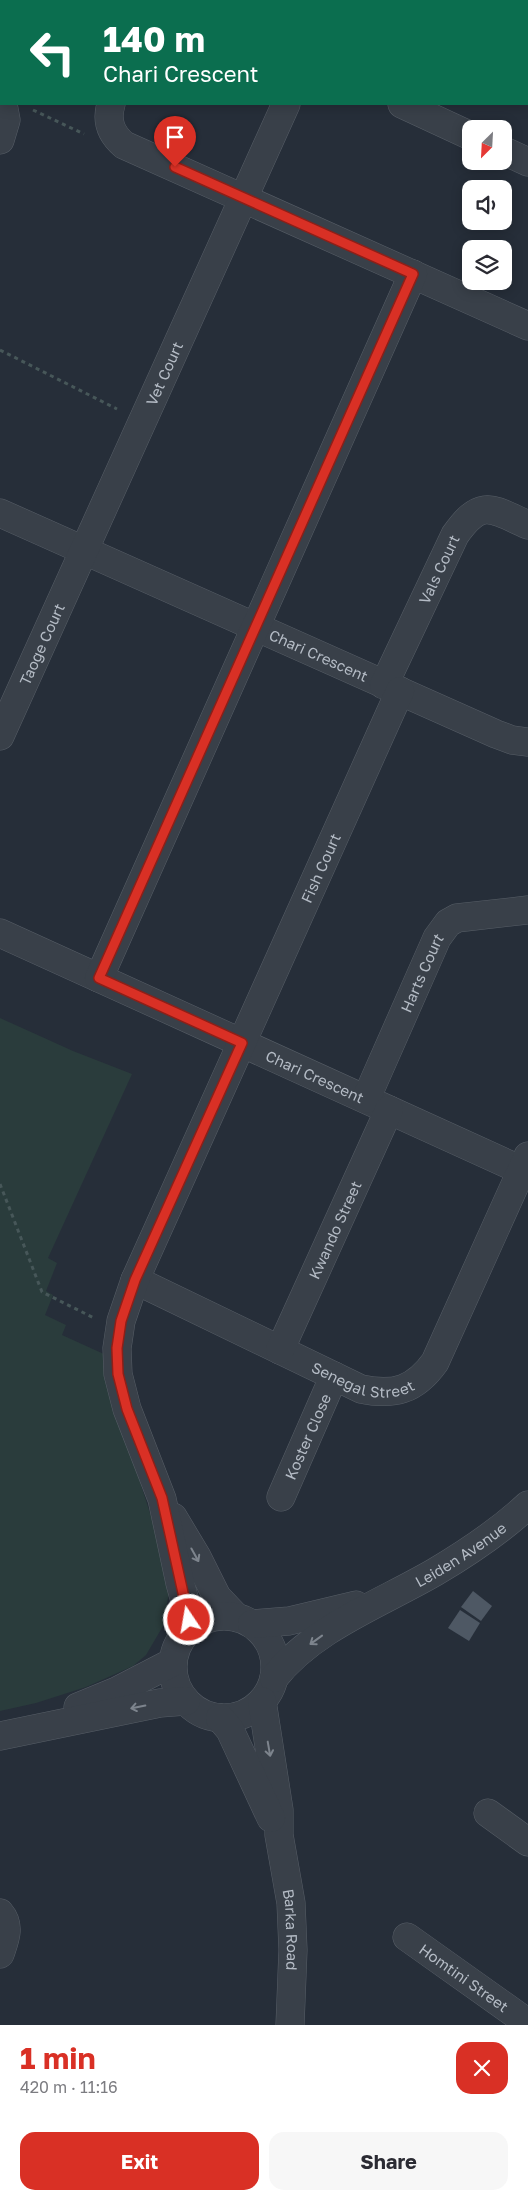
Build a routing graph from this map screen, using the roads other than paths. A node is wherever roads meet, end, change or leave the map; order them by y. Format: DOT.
graph roads {
  1 [pos="286,105"];
  2 [pos="404,105"];
  3 [pos="16,106"];
  4 [pos="110,116"];
  5 [pos="462,132"];
  6 [pos="0,140"];
  7 [pos="512,155"];
  8 [pos="528,162"];
  9 [pos="243,196"];
  10 [pos="413,274"];
  11 [pos="528,326"];
  12 [pos="0,514"];
  13 [pos="528,525"];
  14 [pos="84,551"];
  15 [pos="256,627"];
  16 [pos="392,688"];
  17 [pos="0,736"];
  18 [pos="528,742"];
  19 [pos="528,910"];
  20 [pos="0,933"];
  21 [pos="99,978"];
  22 [pos="242,1043"];
  23 [pos="378,1105"];
  24 [pos="525,1163"];
  25 [pos="135,1280"];
  26 [pos="280,1350"];
  27 [pos="334,1376"];
  28 [pos="281,1497"];
  29 [pos="162,1498"];
  30 [pos="528,1506"];
  31 [pos="388,1597"];
  32 [pos="244,1620"];
  33 [pos="184,1634"];
  34 [pos="173,1662"];
  35 [pos="268,1690"];
  36 [pos="186,1701"];
  37 [pos="220,1718"];
  38 [pos="40,1728"];
  39 [pos="0,1736"];
  40 [pos="488,1813"];
  41 [pos="278,1835"];
  42 [pos="528,1842"];
  43 [pos="0,1913"];
  44 [pos="407,1937"];
  45 [pos="0,1954"];
  46 [pos="523,2018"];
  47 [pos="290,2025"];
  1 -- 9 [label="street, Vet Court"];
  2 -- 5 [label="street"];
  3 -- 6 [label="street"];
  4 -- 9 [label="street"];
  7 -- 8 [label="street"];
  9 -- 10 [label="street"];
  9 -- 14 [label="street, Vet Court"];
  10 -- 11 [label="street"];
  10 -- 15 [label="street"];
  12 -- 14 [label="street, Chari Crescent"];
  13 -- 16 [label="street, Vals Court"];
  14 -- 15 [label="street, Chari Crescent"];
  14 -- 17 [label="street, Taoge Court"];
  15 -- 16 [label="street, Chari Crescent"];
  15 -- 21 [label="street"];
  16 -- 18 [label="street, Chari Crescent"];
  16 -- 22 [label="street, Fish Court"];
  19 -- 23 [label="street, Harts Court"];
  20 -- 21 [label="street, Chari Crescent"];
  21 -- 22 [label="street, Chari Crescent"];
  22 -- 23 [label="street, Chari Crescent"];
  22 -- 25 [label="street, Fish Court"];
  23 -- 24 [label="street, Chari Crescent"];
  23 -- 26 [label="street, Kwando Street"];
  24 -- 27 [label="street, Senegal Street"];
  25 -- 26 [label="street, Senegal Street"];
  25 -- 29 [label="street, Fish Court"];
  26 -- 27 [label="street, Senegal Street"];
  27 -- 28 [label="street, Koster Close"];
  29 -- 32 [label="street, one-way"];
  29 -- 33 [label="street"];
  30 -- 31 [label="street, Leiden Avenue"];
  31 -- 32 [label="street, Leiden Avenue"];
  31 -- 35 [label="street, Leiden Avenue, one-way"];
  32 -- 33 [label="street"];
  32 -- 35 [label="street"];
  33 -- 34 [label="street"];
  34 -- 36 [label="street"];
  34 -- 38 [label="street"];
  35 -- 37 [label="street"];
  35 -- 41 [label="street, Barka Road, one-way"];
  36 -- 37 [label="street"];
  36 -- 38 [label="street, one-way"];
  37 -- 41 [label="street, Barka Road"];
  38 -- 39 [label="street"];
  40 -- 42 [label="street"];
  41 -- 47 [label="street, Barka Road"];
  43 -- 45 [label="street"];
  44 -- 46 [label="street, Homtini Street"];
}
